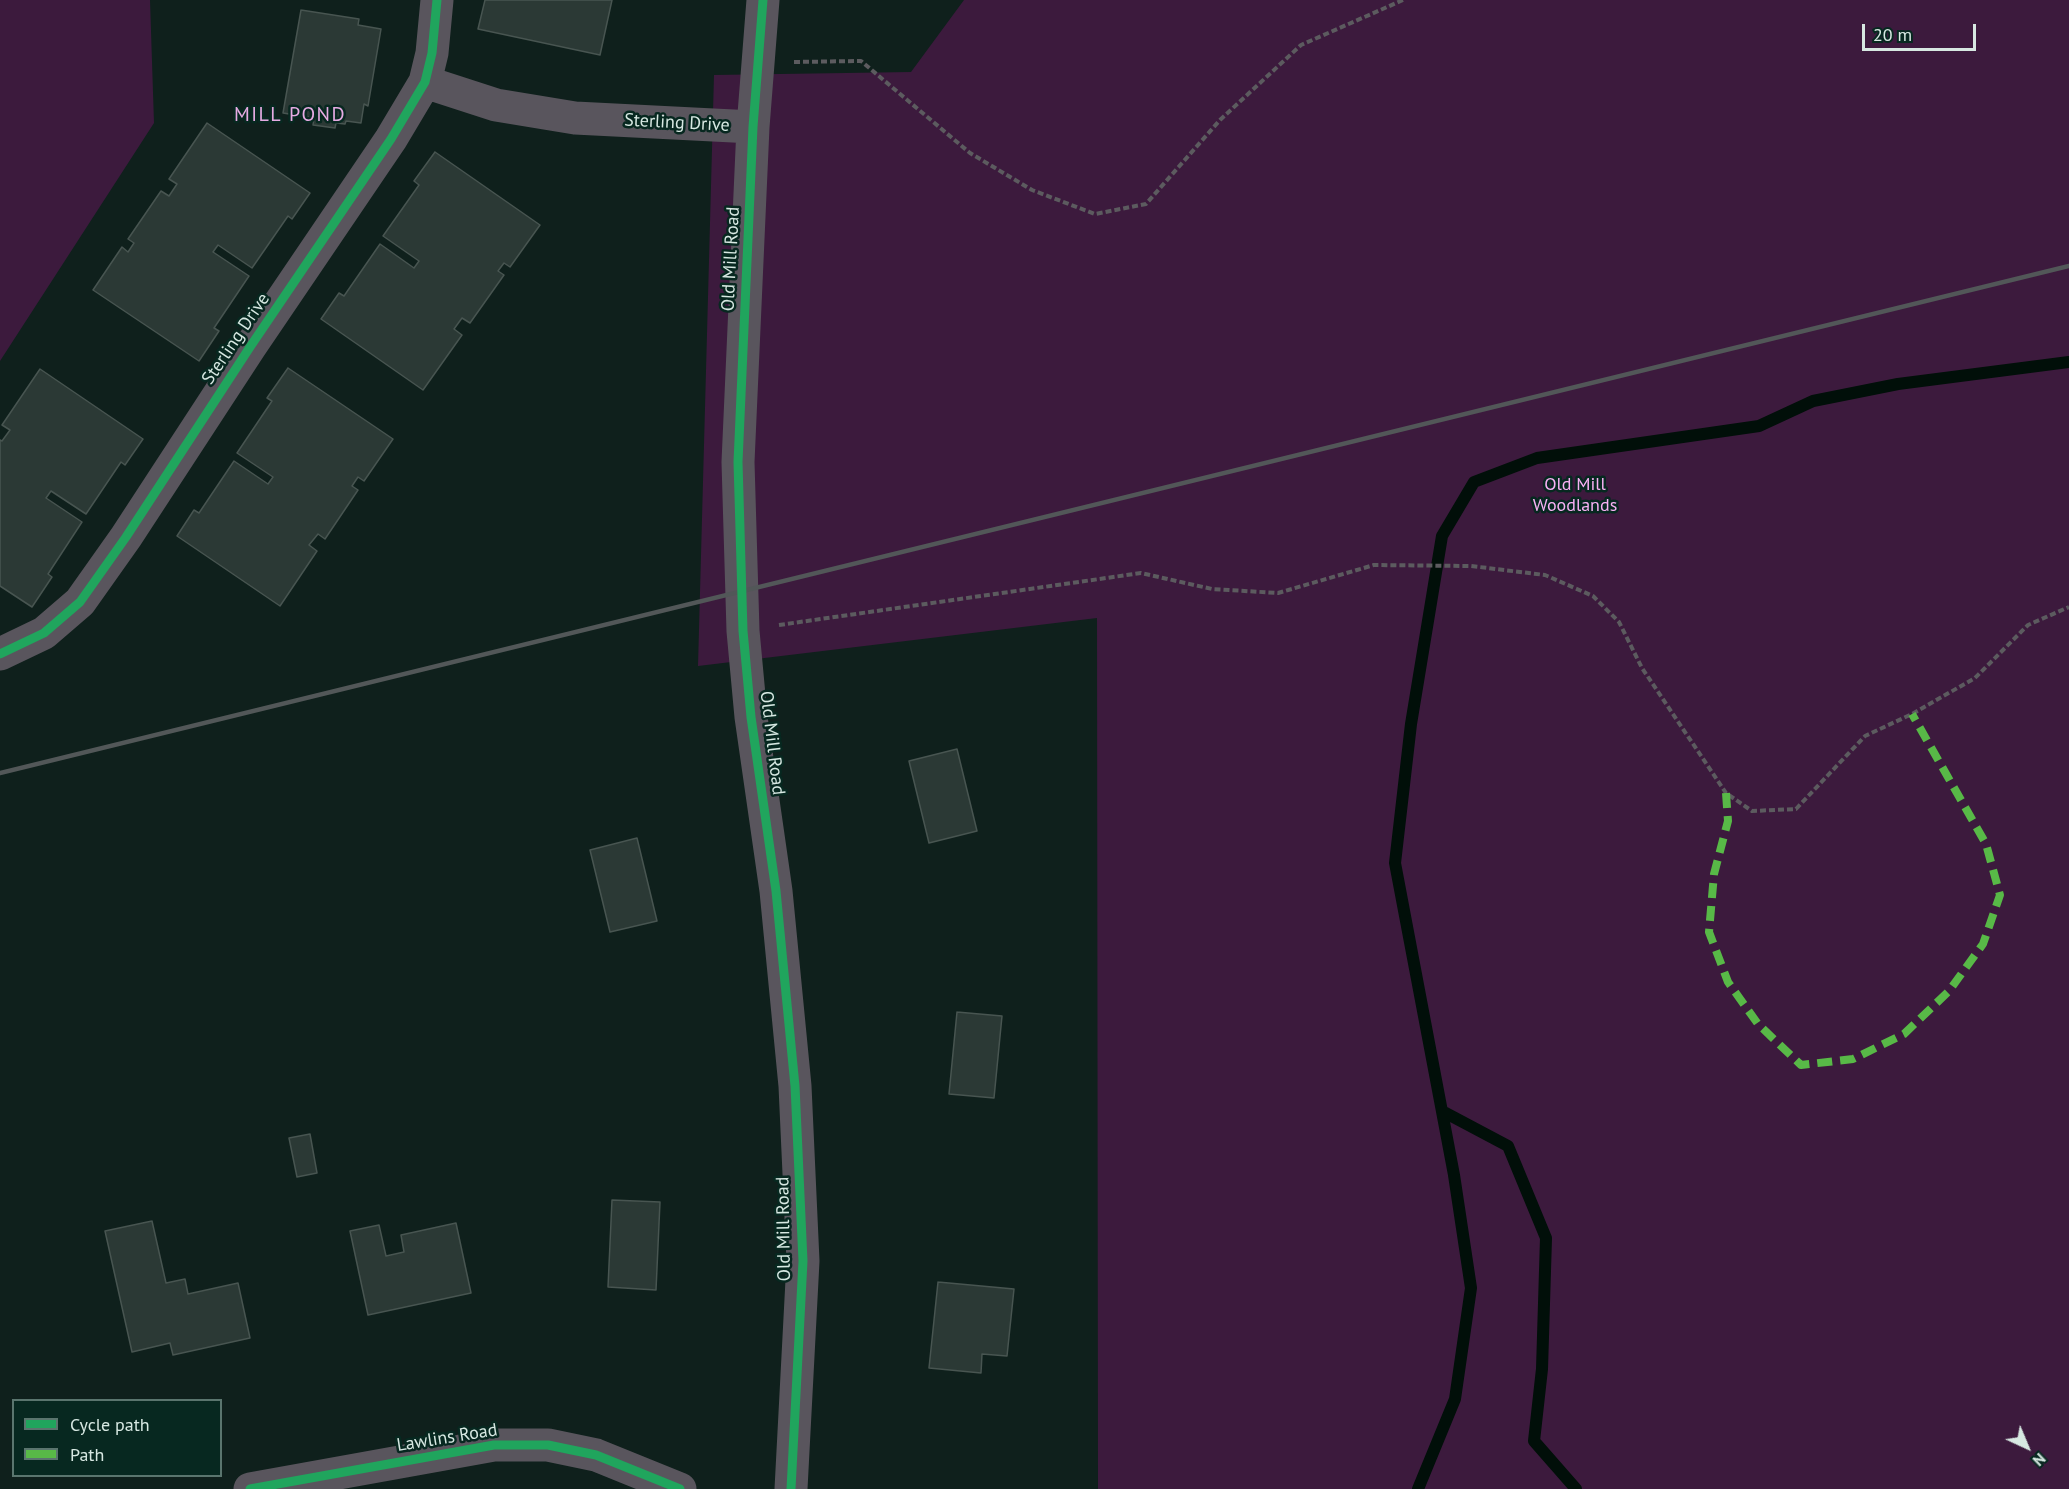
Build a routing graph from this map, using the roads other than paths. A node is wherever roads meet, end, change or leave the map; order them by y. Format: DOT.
graph roads {
  1 [pos="437,0"];
  2 [pos="763,0"];
  3 [pos="425,82"];
  4 [pos="753,127"];
  5 [pos="0,654"];
  6 [pos="250,1489"];
  7 [pos="680,1489"];
  8 [pos="791,1489"];
  1 -- 3 [label="street, Sterling Drive"];
  2 -- 4 [label="street, Old Mill Road"];
  3 -- 4 [label="street, Sterling Drive"];
  3 -- 5 [label="street, Sterling Drive"];
  4 -- 8 [label="street, Old Mill Road"];
  6 -- 7 [label="street, Lawlins Road"];
}
